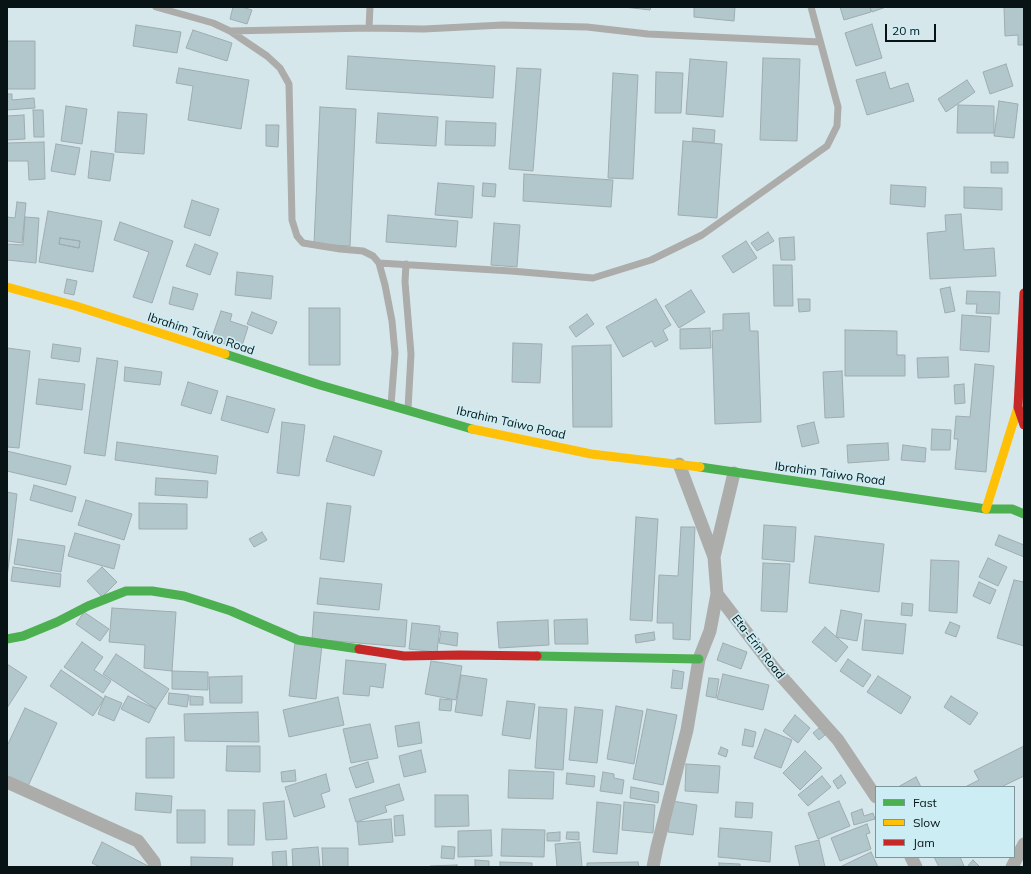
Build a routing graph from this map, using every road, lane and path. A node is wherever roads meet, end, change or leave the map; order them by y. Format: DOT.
graph roads {
  1 [pos="156,7"];
  2 [pos="370,7"];
  3 [pos="811,7"];
  4 [pos="369,28"];
  5 [pos="230,31"];
  6 [pos="820,42"];
  7 [pos="379,263"];
  8 [pos="406,264"];
  9 [pos="7,287"];
  10 [pos="1024,293"];
  11 [pos="391,405"];
  12 [pos="1018,407"];
  13 [pos="408,410"];
  14 [pos="1024,425"];
  15 [pos="679,464"];
  16 [pos="734,473"];
  17 [pos="986,509"];
  18 [pos="1024,514"];
  19 [pos="714,557"];
  20 [pos="717,594"];
  21 [pos="7,639"];
  22 [pos="699,659"];
  23 [pos="7,782"];
  24 [pos="875,796"];
  25 [pos="1024,844"];
  26 [pos="912,858"];
  27 [pos="155,867"];
  28 [pos="653,867"];
  29 [pos="916,867"];
  30 [pos="1012,867"];
  1 -- 5 [label="lane"];
  2 -- 4 [label="lane"];
  3 -- 6 [label="lane"];
  4 -- 5 [label="lane"];
  4 -- 6 [label="lane"];
  5 -- 7 [label="lane"];
  6 -- 8 [label="lane"];
  7 -- 8 [label="lane"];
  7 -- 11 [label="lane"];
  8 -- 13 [label="lane"];
  9 -- 11 [label="main road, Ibrahim Taiwo Road"];
  10 -- 12 [label="main road"];
  11 -- 13 [label="main road, Ibrahim Taiwo Road"];
  12 -- 14 [label="main road"];
  12 -- 17 [label="main road"];
  13 -- 15 [label="main road, Ibrahim Taiwo Road"];
  15 -- 16 [label="main road, Ibrahim Taiwo Road"];
  15 -- 19 [label="street"];
  16 -- 17 [label="main road, Ibrahim Taiwo Road"];
  16 -- 19 [label="street"];
  17 -- 18 [label="main road, Ibrahim Taiwo Road"];
  19 -- 20 [label="street"];
  20 -- 22 [label="street"];
  20 -- 24 [label="street, Eta-Erin Road"];
  21 -- 22 [label="main road"];
  22 -- 28 [label="street"];
  23 -- 27 [label="street"];
  25 -- 30 [label="street"];
  26 -- 29 [label="street"];
}
